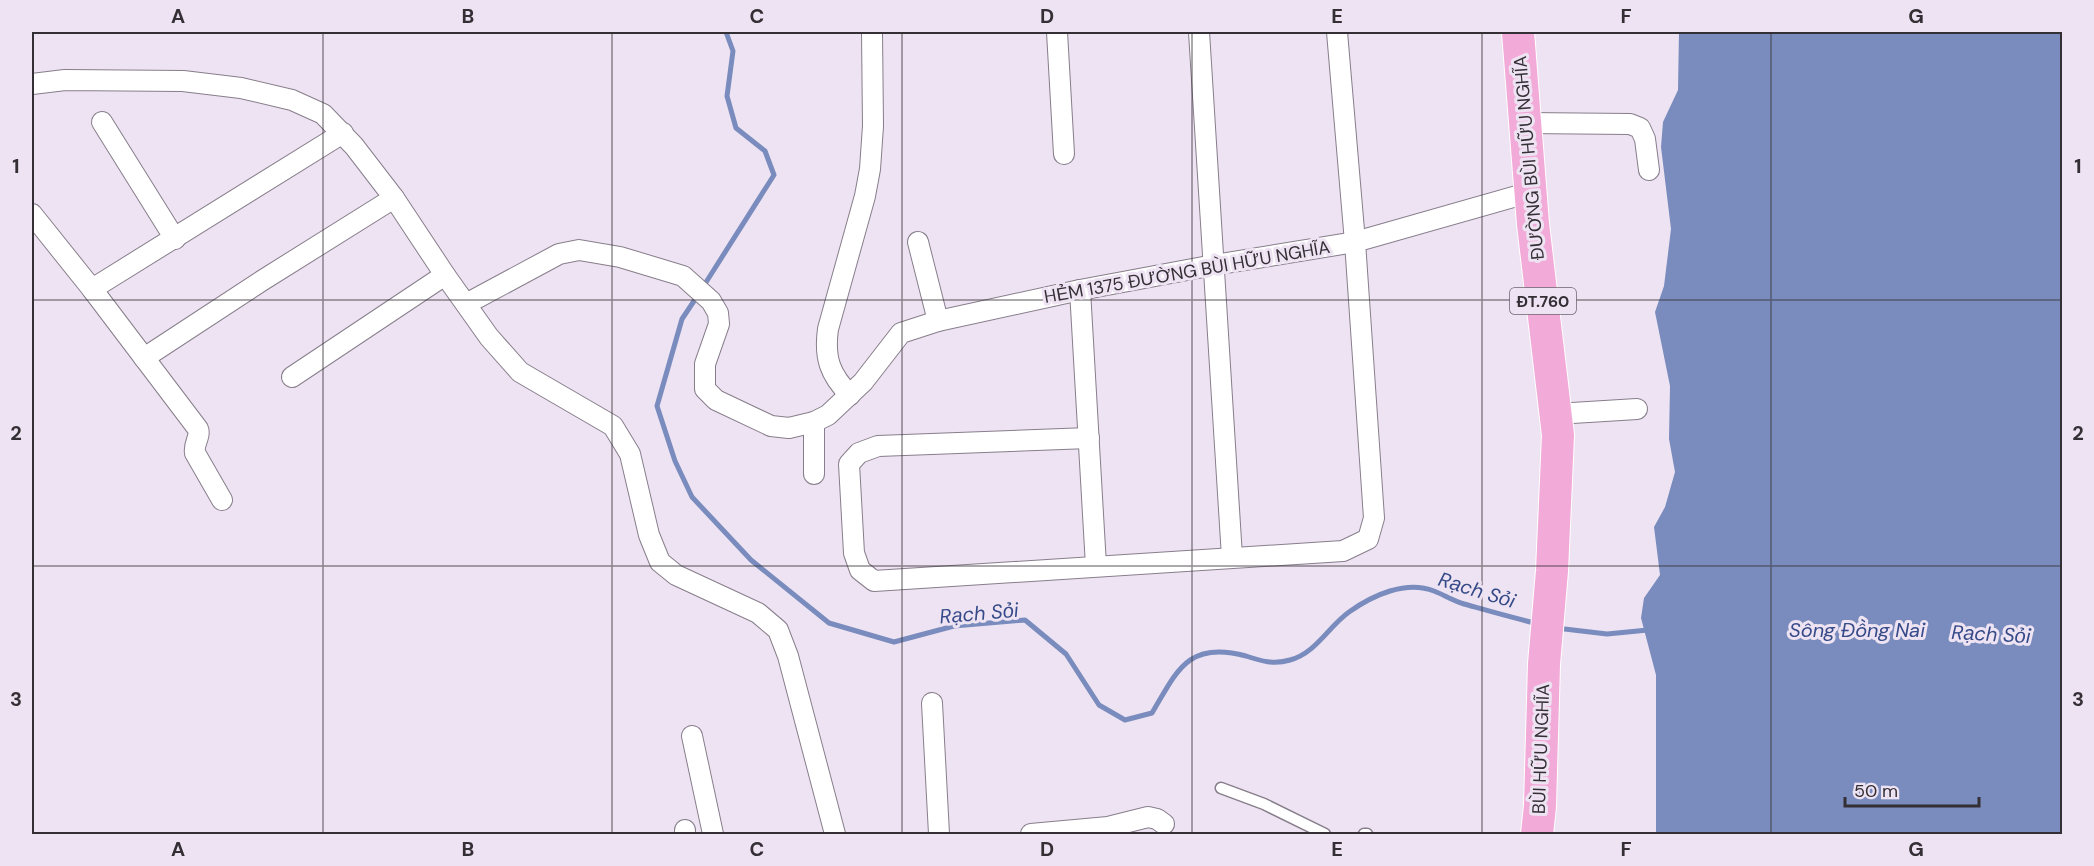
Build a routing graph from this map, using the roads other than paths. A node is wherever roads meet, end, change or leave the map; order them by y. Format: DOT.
graph roads {
  1 [pos="872,32"];
  2 [pos="1057,32"];
  3 [pos="1199,32"];
  4 [pos="1337,32"];
  5 [pos="1518,32"];
  6 [pos="32,84"];
  7 [pos="102,122"];
  8 [pos="1526,123"];
  9 [pos="343,133"];
  10 [pos="1064,154"];
  11 [pos="1649,170"];
  12 [pos="1531,192"];
  13 [pos="394,198"];
  14 [pos="32,214"];
  15 [pos="175,239"];
  16 [pos="918,242"];
  17 [pos="1355,242"];
  18 [pos="1214,265"];
  19 [pos="445,275"];
  20 [pos="92,289"];
  21 [pos="1080,290"];
  22 [pos="465,304"];
  23 [pos="938,321"];
  24 [pos="144,358"];
  25 [pos="292,377"];
  26 [pos="857,389"];
  27 [pos="1637,409"];
  28 [pos="1556,414"];
  29 [pos="814,422"];
  30 [pos="1089,438"];
  31 [pos="814,474"];
  32 [pos="222,500"];
  33 [pos="1232,557"];
  34 [pos="1096,566"];
  35 [pos="1544,664"];
  36 [pos="932,703"];
  37 [pos="692,736"];
  38 [pos="1221,788"];
  39 [pos="1166,829"];
  40 [pos="713,834"];
  41 [pos="835,834"];
  42 [pos="939,834"];
  43 [pos="1031,834"];
  44 [pos="1325,834"];
  45 [pos="1537,834"];
  1 -- 26 [label="street"];
  2 -- 10 [label="street"];
  3 -- 18 [label="street"];
  4 -- 17 [label="street"];
  5 -- 8 [label="main road, ĐƯỜNG BÙI HỮU NGHĨA / ĐT.760"];
  6 -- 9 [label="street"];
  7 -- 15 [label="street"];
  8 -- 11 [label="street"];
  8 -- 12 [label="main road, ĐƯỜNG BÙI HỮU NGHĨA / ĐT.760"];
  9 -- 13 [label="street"];
  9 -- 15 [label="street"];
  12 -- 17 [label="street, HẺM 1375 ĐƯỜNG BÙI HỮU NGHĨA"];
  12 -- 28 [label="main road, ĐƯỜNG BÙI HỮU NGHĨA / ĐT.760"];
  13 -- 19 [label="street"];
  13 -- 24 [label="street"];
  14 -- 20 [label="street"];
  15 -- 20 [label="street"];
  16 -- 23 [label="street"];
  17 -- 18 [label="street, HẺM 1375 ĐƯỜNG BÙI HỮU NGHĨA"];
  17 -- 33 [label="street"];
  18 -- 21 [label="street, HẺM 1375 ĐƯỜNG BÙI HỮU NGHĨA"];
  18 -- 33 [label="street"];
  19 -- 22 [label="street"];
  19 -- 25 [label="street"];
  20 -- 24 [label="street"];
  21 -- 23 [label="street, HẺM 1375 ĐƯỜNG BÙI HỮU NGHĨA"];
  21 -- 30 [label="street"];
  22 -- 29 [label="street"];
  22 -- 41 [label="street"];
  23 -- 26 [label="street, HẺM 1375 ĐƯỜNG BÙI HỮU NGHĨA"];
  24 -- 32 [label="street"];
  26 -- 29 [label="street, HẺM 1375 ĐƯỜNG BÙI HỮU NGHĨA"];
  27 -- 28 [label="street"];
  28 -- 35 [label="main road, ĐƯỜNG BÙI HỮU NGHĨA / ĐT.760"];
  29 -- 31 [label="street"];
  30 -- 34 [label="street"];
  30 -- 34 [label="street"];
  33 -- 34 [label="street"];
  35 -- 45 [label="main road, BÙI HỮU NGHĨA / ĐT.760"];
  36 -- 42 [label="street"];
  37 -- 40 [label="street"];
  38 -- 44 [label="lane"];
  39 -- 43 [label="street"];
}
